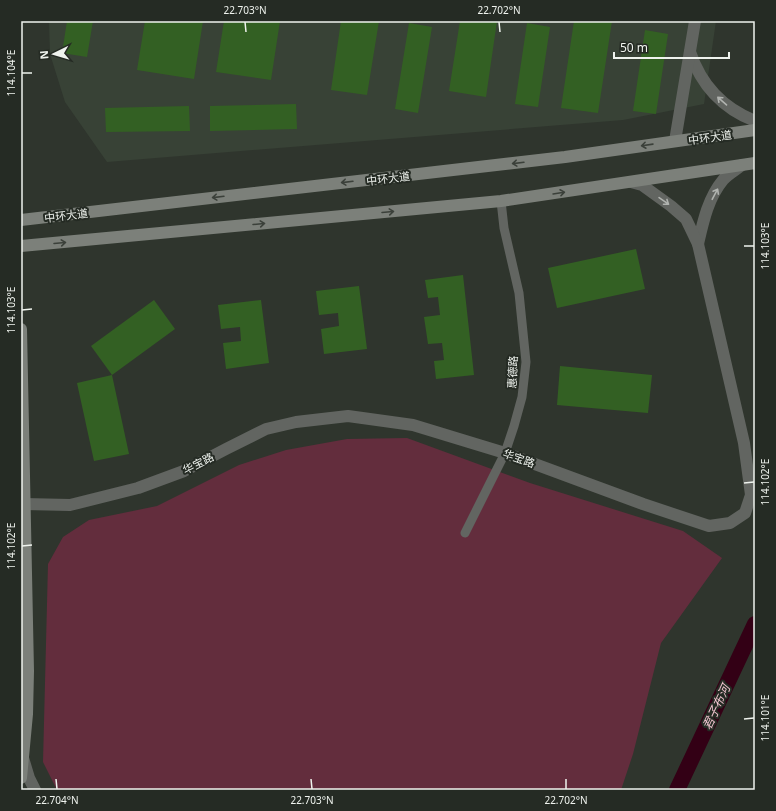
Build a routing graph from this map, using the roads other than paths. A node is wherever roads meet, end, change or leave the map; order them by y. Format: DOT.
graph roads {
  1 [pos="695,21"];
  2 [pos="690,50"];
  3 [pos="755,121"];
  4 [pos="755,130"];
  5 [pos="675,142"];
  6 [pos="755,163"];
  7 [pos="742,165"];
  8 [pos="631,182"];
  9 [pos="501,201"];
  10 [pos="21,220"];
  11 [pos="698,244"];
  12 [pos="21,246"];
  13 [pos="21,329"];
  14 [pos="505,453"];
  15 [pos="24,504"];
  16 [pos="465,533"];
  17 [pos="23,758"];
  18 [pos="21,778"];
  19 [pos="35,790"];
  1 -- 2 [label="street"];
  3 -- 2 [label="street, one-way"];
  2 -- 5 [label="street"];
  4 -- 5 [label="street, 中环大道"];
  5 -- 10 [label="street, 中环大道, one-way"];
  6 -- 7 [label="street"];
  7 -- 8 [label="street"];
  11 -- 7 [label="street, one-way"];
  9 -- 8 [label="street, one-way"];
  8 -- 11 [label="street, one-way"];
  12 -- 9 [label="street, one-way"];
  9 -- 14 [label="lane, 惠德路"];
  11 -- 14 [label="street, 华宝路"];
  13 -- 15 [label="street"];
  14 -- 15 [label="street, 华宝路"];
  14 -- 16 [label="lane, 惠德路"];
  15 -- 17 [label="street"];
  17 -- 18 [label="street"];
  17 -- 19 [label="street"];
}
